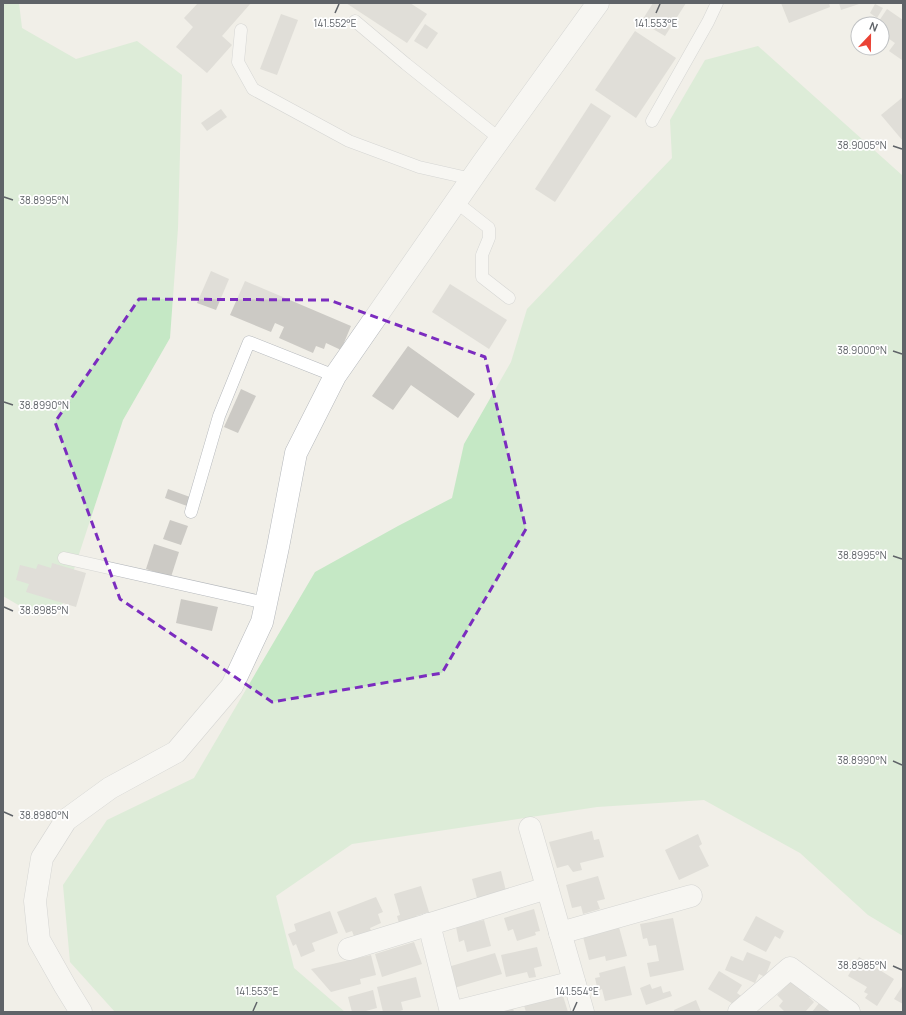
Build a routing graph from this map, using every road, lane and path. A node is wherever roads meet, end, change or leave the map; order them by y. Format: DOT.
graph roads {
  1 [pos="598,3"];
  2 [pos="717,3"];
  3 [pos="355,21"];
  4 [pos="241,30"];
  5 [pos="652,121"];
  6 [pos="500,139"];
  7 [pos="472,179"];
  8 [pos="456,202"];
  9 [pos="510,298"];
  10 [pos="335,376"];
  11 [pos="191,512"];
  12 [pos="64,558"];
  13 [pos="266,603"];
  14 [pos="530,828"];
  15 [pos="547,888"];
  16 [pos="691,896"];
  17 [pos="429,924"];
  18 [pos="560,933"];
  19 [pos="349,949"];
  20 [pos="574,982"];
  21 [pos="80,1012"];
  22 [pos="451,1012"];
  23 [pos="455,1012"];
  24 [pos="583,1012"];
  25 [pos="739,1012"];
  26 [pos="849,1012"];
  1 -- 6 [label="street"];
  2 -- 5 [label="lane"];
  3 -- 6 [label="lane"];
  4 -- 7 [label="lane"];
  6 -- 7 [label="street"];
  7 -- 8 [label="street"];
  8 -- 9 [label="lane"];
  8 -- 10 [label="street"];
  10 -- 11 [label="lane"];
  10 -- 13 [label="street"];
  12 -- 13 [label="lane"];
  13 -- 21 [label="street"];
  14 -- 15 [label="street"];
  15 -- 17 [label="street"];
  15 -- 18 [label="street"];
  16 -- 18 [label="street"];
  17 -- 19 [label="street"];
  17 -- 22 [label="street"];
  18 -- 20 [label="street"];
  20 -- 23 [label="street"];
  20 -- 24 [label="street"];
  25 -- 26 [label="street"];
}
